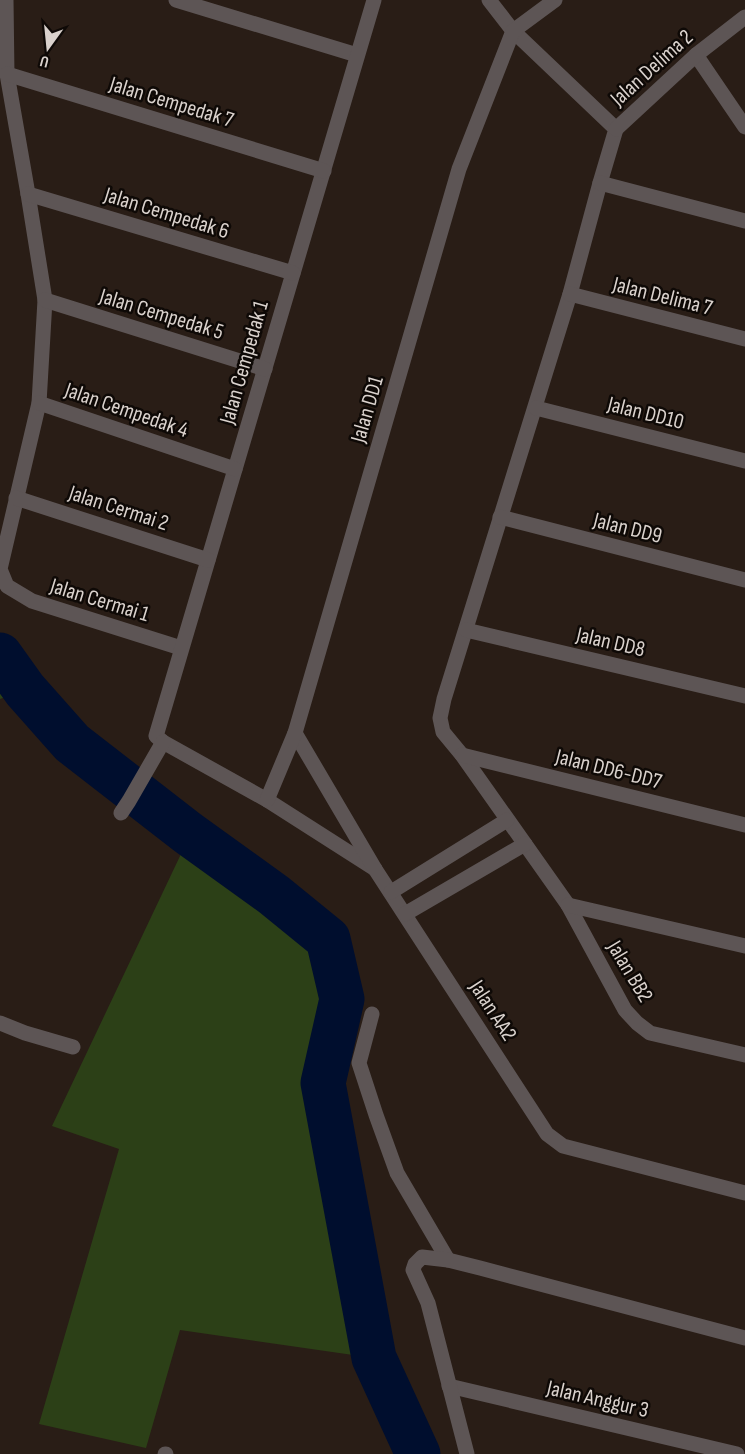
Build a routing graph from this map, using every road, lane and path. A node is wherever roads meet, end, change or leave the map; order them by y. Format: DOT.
graph roads {
  1 [pos="6,0"];
  2 [pos="176,0"];
  3 [pos="374,0"];
  4 [pos="489,0"];
  5 [pos="555,0"];
  6 [pos="745,17"];
  7 [pos="513,32"];
  8 [pos="357,55"];
  9 [pos="696,55"];
  10 [pos="7,74"];
  11 [pos="745,127"];
  12 [pos="616,129"];
  13 [pos="324,171"];
  14 [pos="600,183"];
  15 [pos="28,194"];
  16 [pos="745,220"];
  17 [pos="293,273"];
  18 [pos="570,294"];
  19 [pos="45,300"];
  20 [pos="745,339"];
  21 [pos="265,369"];
  22 [pos="39,403"];
  23 [pos="536,408"];
  24 [pos="745,461"];
  25 [pos="235,469"];
  26 [pos="16,498"];
  27 [pos="500,517"];
  28 [pos="208,560"];
  29 [pos="745,580"];
  30 [pos="466,630"];
  31 [pos="181,648"];
  32 [pos="745,696"];
  33 [pos="294,732"];
  34 [pos="159,739"];
  35 [pos="462,755"];
  36 [pos="267,800"];
  37 [pos="125,807"];
  38 [pos="507,820"];
  39 [pos="745,825"];
  40 [pos="525,844"];
  41 [pos="375,868"];
  42 [pos="391,892"];
  43 [pos="568,905"];
  44 [pos="405,914"];
  45 [pos="745,946"];
  46 [pos="372,1014"];
  47 [pos="0,1023"];
  48 [pos="73,1047"];
  49 [pos="745,1055"];
  50 [pos="745,1193"];
  51 [pos="448,1260"];
  52 [pos="745,1338"];
  53 [pos="449,1386"];
  54 [pos="467,1454"];
  55 [pos="737,1454"];
  1 -- 10 [label="street"];
  2 -- 8 [label="street"];
  3 -- 8 [label="street, Jalan Cempedak 1"];
  4 -- 7 [label="street"];
  5 -- 7 [label="street"];
  6 -- 9 [label="street, Jalan Delima 2"];
  7 -- 12 [label="street"];
  7 -- 33 [label="street, Jalan DD1"];
  8 -- 13 [label="street, Jalan Cempedak 1"];
  9 -- 11 [label="street"];
  9 -- 12 [label="street, Jalan Delima 2"];
  10 -- 13 [label="street, Jalan Cempedak 7"];
  10 -- 15 [label="street"];
  12 -- 14 [label="street, Jalan BB2"];
  13 -- 17 [label="street, Jalan Cempedak 1"];
  14 -- 16 [label="street"];
  14 -- 18 [label="street, Jalan BB2"];
  15 -- 17 [label="street, Jalan Cempedak 6"];
  15 -- 19 [label="street"];
  17 -- 21 [label="street, Jalan Cempedak 1"];
  18 -- 20 [label="street, Jalan Delima 7"];
  18 -- 23 [label="street, Jalan BB2"];
  19 -- 21 [label="street, Jalan Cempedak 5"];
  19 -- 22 [label="street"];
  21 -- 25 [label="street, Jalan Cempedak 1"];
  22 -- 25 [label="street, Jalan Cempedak 4"];
  22 -- 26 [label="street"];
  23 -- 24 [label="street, Jalan DD10"];
  23 -- 27 [label="street, Jalan BB2"];
  25 -- 28 [label="street, Jalan Cempedak 1"];
  26 -- 28 [label="street, Jalan Cermai 2"];
  26 -- 31 [label="street, Jalan Cermai 1"];
  27 -- 29 [label="street, Jalan DD9"];
  27 -- 30 [label="street, Jalan BB2"];
  28 -- 31 [label="street, Jalan Cempedak 1"];
  30 -- 32 [label="street, Jalan DD8"];
  30 -- 35 [label="street, Jalan BB2"];
  31 -- 34 [label="street, Jalan Cempedak 1"];
  33 -- 36 [label="street, Jalan DD1"];
  33 -- 41 [label="street, Jalan AA2"];
  34 -- 36 [label="street"];
  34 -- 37 [label="street, Jalan Cempedak 1"];
  35 -- 38 [label="street, Jalan BB2"];
  35 -- 39 [label="street, Jalan DD6-DD7"];
  36 -- 41 [label="street"];
  38 -- 40 [label="street, Jalan BB2"];
  38 -- 42 [label="street"];
  40 -- 43 [label="street, Jalan BB2"];
  40 -- 44 [label="street"];
  41 -- 42 [label="street, Jalan AA2"];
  42 -- 44 [label="street, Jalan AA2"];
  43 -- 45 [label="street"];
  43 -- 49 [label="street, Jalan BB2"];
  44 -- 50 [label="street, Jalan AA2"];
  46 -- 51 [label="street"];
  47 -- 48 [label="street"];
  51 -- 52 [label="street"];
  51 -- 53 [label="street"];
  53 -- 54 [label="street"];
  53 -- 55 [label="street, Jalan Anggur 3"];
}
